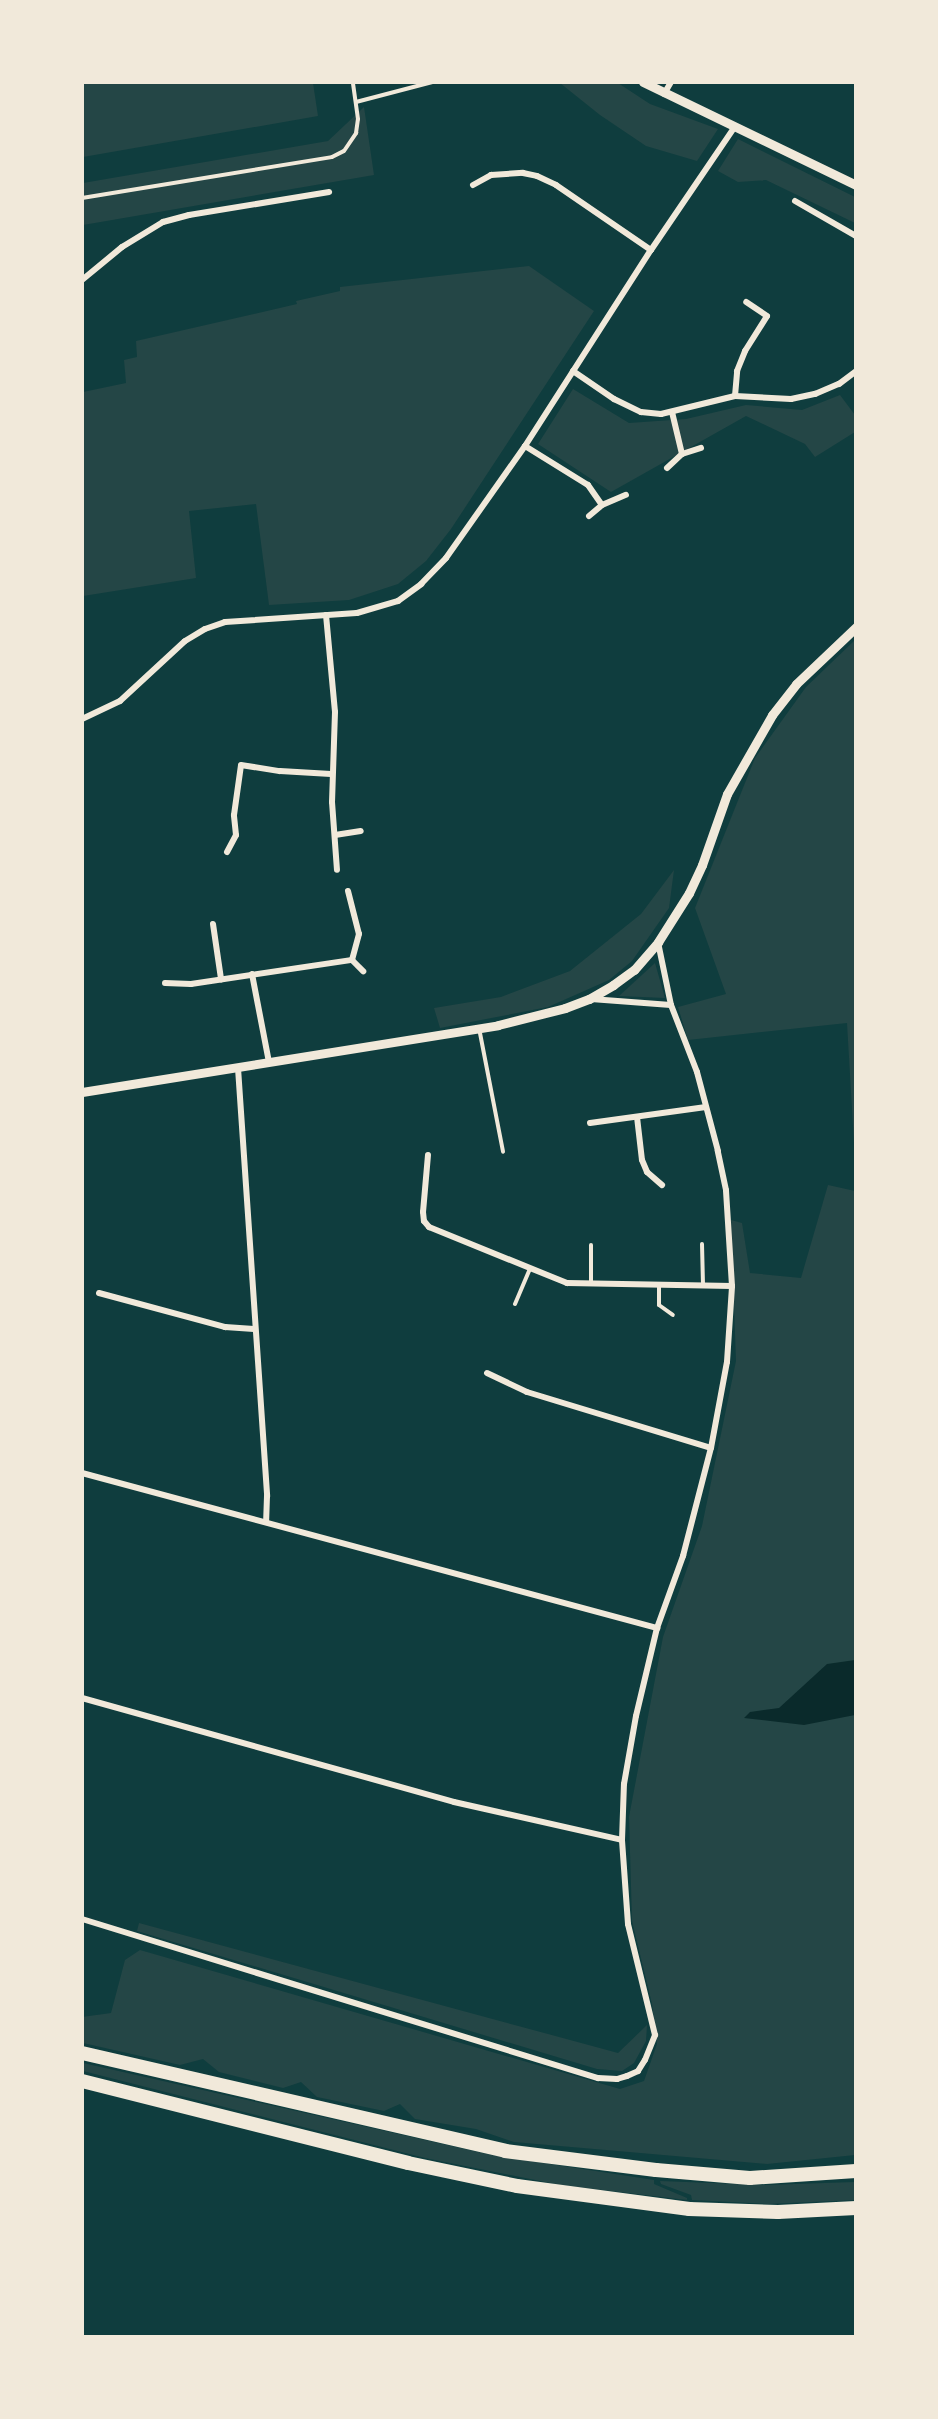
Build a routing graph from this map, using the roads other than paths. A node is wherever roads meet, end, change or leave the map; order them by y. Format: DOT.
graph roads {
  1 [pos="353,82"];
  2 [pos="432,82"];
  3 [pos="643,82"];
  4 [pos="671,82"];
  5 [pos="664,94"];
  6 [pos="356,102"];
  7 [pos="734,128"];
  8 [pos="473,185"];
  9 [pos="855,185"];
  10 [pos="329,192"];
  11 [pos="82,198"];
  12 [pos="795,201"];
  13 [pos="855,236"];
  14 [pos="651,250"];
  15 [pos="82,280"];
  16 [pos="746,302"];
  17 [pos="573,371"];
  18 [pos="855,371"];
  19 [pos="735,396"];
  20 [pos="672,412"];
  21 [pos="525,446"];
  22 [pos="701,448"];
  23 [pos="682,454"];
  24 [pos="667,468"];
  25 [pos="626,495"];
  26 [pos="603,505"];
  27 [pos="590,516"];
  28 [pos="326,615"];
  29 [pos="855,627"];
  30 [pos="82,719"];
  31 [pos="332,774"];
  32 [pos="361,831"];
  33 [pos="335,835"];
  34 [pos="227,852"];
  35 [pos="337,870"];
  36 [pos="348,891"];
  37 [pos="213,924"];
  38 [pos="658,942"];
  39 [pos="352,960"];
  40 [pos="363,971"];
  41 [pos="252,974"];
  42 [pos="221,979"];
  43 [pos="165,983"];
  44 [pos="589,999"];
  45 [pos="671,1005"];
  46 [pos="479,1028"];
  47 [pos="269,1062"];
  48 [pos="238,1068"];
  49 [pos="82,1092"];
  50 [pos="706,1107"];
  51 [pos="638,1117"];
  52 [pos="590,1123"];
  53 [pos="502,1152"];
  54 [pos="428,1155"];
  55 [pos="662,1185"];
  56 [pos="702,1244"];
  57 [pos="591,1245"];
  58 [pos="530,1268"];
  59 [pos="703,1284"];
  60 [pos="591,1285"];
  61 [pos="659,1285"];
  62 [pos="732,1286"];
  63 [pos="99,1293"];
  64 [pos="515,1304"];
  65 [pos="673,1315"];
  66 [pos="254,1329"];
  67 [pos="487,1373"];
  68 [pos="711,1448"];
  69 [pos="82,1473"];
  70 [pos="266,1522"];
  71 [pos="657,1628"];
  72 [pos="82,1698"];
  73 [pos="622,1840"];
  74 [pos="82,1919"];
  75 [pos="82,2053"];
  76 [pos="82,2081"];
  77 [pos="855,2171"];
  78 [pos="855,2208"];
  1 -- 6 [label="lane"];
  2 -- 6 [label="lane"];
  3 -- 5 [label="street"];
  4 -- 5 [label="street"];
  5 -- 7 [label="street"];
  6 -- 11 [label="lane"];
  7 -- 9 [label="street"];
  7 -- 14 [label="street"];
  8 -- 14 [label="street"];
  10 -- 15 [label="street"];
  12 -- 13 [label="street"];
  14 -- 17 [label="street"];
  16 -- 19 [label="street"];
  17 -- 20 [label="street"];
  17 -- 21 [label="street"];
  18 -- 19 [label="street"];
  19 -- 20 [label="street"];
  20 -- 23 [label="street"];
  21 -- 26 [label="street"];
  21 -- 28 [label="street"];
  22 -- 23 [label="street"];
  23 -- 24 [label="street"];
  25 -- 26 [label="street"];
  26 -- 27 [label="street"];
  28 -- 30 [label="street"];
  28 -- 31 [label="street"];
  29 -- 38 [label="street"];
  31 -- 33 [label="street"];
  31 -- 34 [label="street"];
  32 -- 33 [label="street"];
  33 -- 35 [label="street"];
  36 -- 39 [label="street"];
  37 -- 42 [label="street"];
  38 -- 44 [label="street"];
  38 -- 45 [label="street"];
  39 -- 40 [label="street"];
  39 -- 41 [label="street"];
  41 -- 42 [label="street"];
  41 -- 47 [label="street"];
  42 -- 43 [label="street"];
  44 -- 45 [label="street"];
  44 -- 46 [label="street"];
  45 -- 50 [label="street"];
  46 -- 47 [label="street"];
  46 -- 53 [label="lane"];
  47 -- 48 [label="street"];
  48 -- 49 [label="street"];
  48 -- 66 [label="street"];
  50 -- 51 [label="street"];
  50 -- 62 [label="street"];
  51 -- 52 [label="street"];
  51 -- 55 [label="street"];
  54 -- 58 [label="street"];
  56 -- 59 [label="lane"];
  57 -- 60 [label="lane"];
  58 -- 60 [label="street"];
  58 -- 64 [label="lane"];
  59 -- 61 [label="street"];
  59 -- 62 [label="street"];
  60 -- 61 [label="street"];
  61 -- 65 [label="lane"];
  62 -- 68 [label="street"];
  63 -- 66 [label="street"];
  66 -- 70 [label="street"];
  67 -- 68 [label="street"];
  68 -- 71 [label="street"];
  69 -- 70 [label="street"];
  70 -- 71 [label="street"];
  71 -- 73 [label="street"];
  72 -- 73 [label="street"];
  73 -- 74 [label="street"];
  75 -- 77 [label="highway"];
  76 -- 78 [label="highway"];
}
